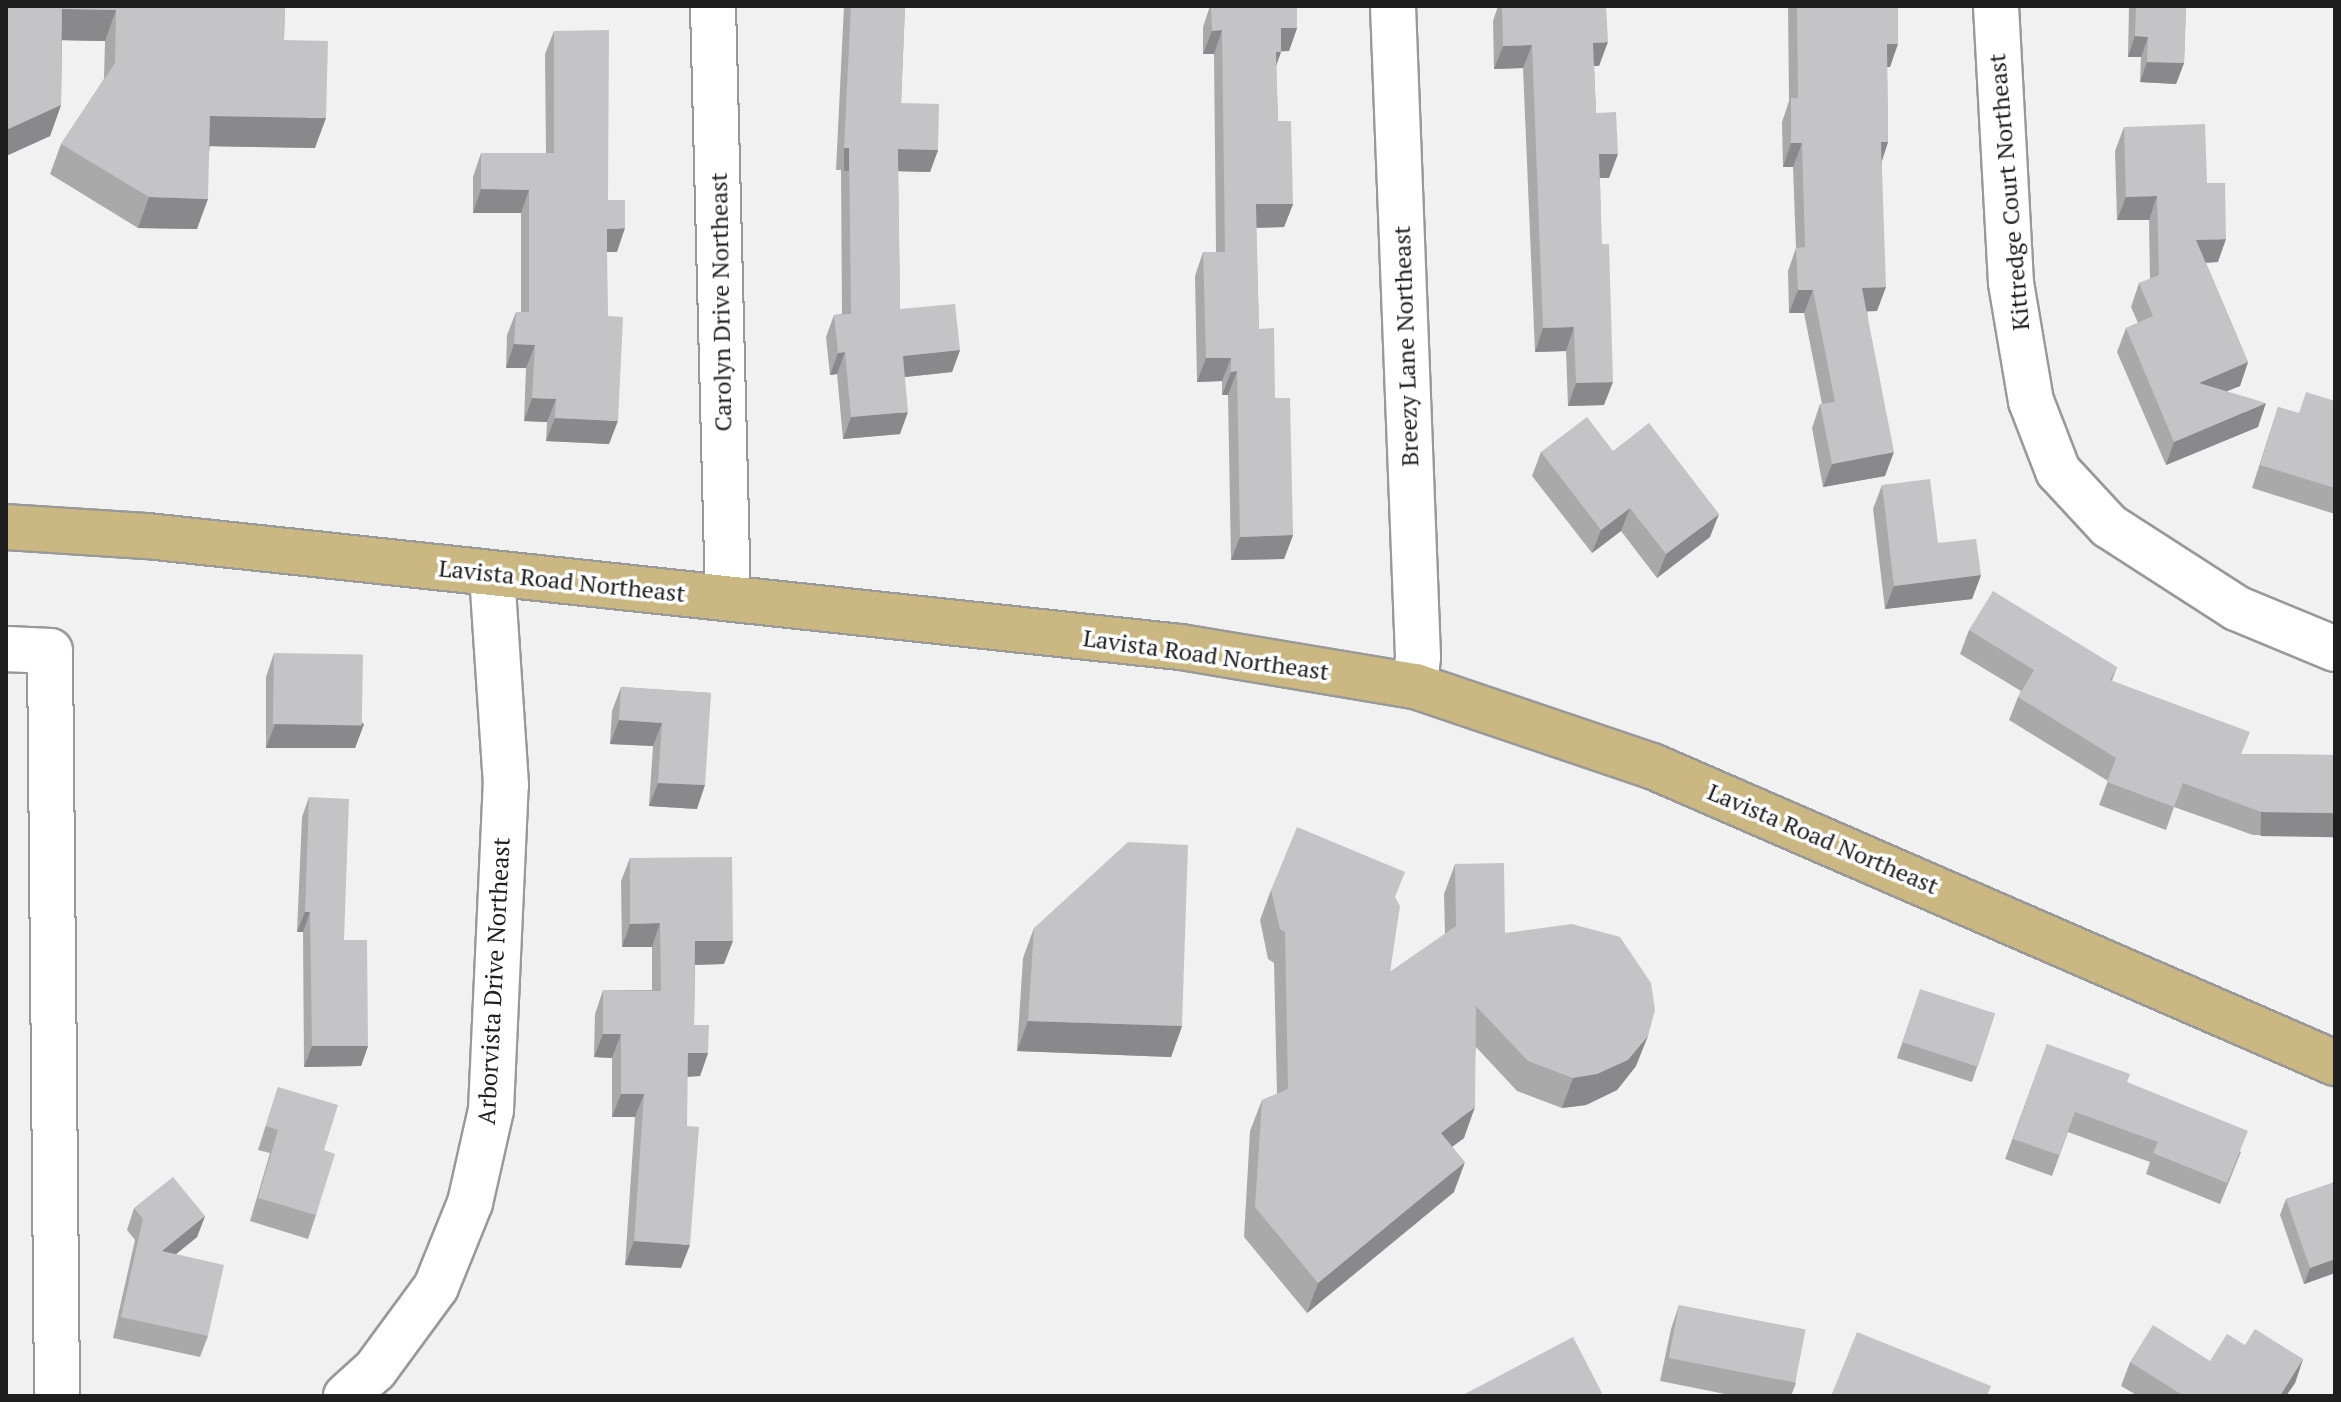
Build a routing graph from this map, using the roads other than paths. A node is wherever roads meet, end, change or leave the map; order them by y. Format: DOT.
graph roads {
  1 [pos="713,6"];
  2 [pos="1393,6"];
  3 [pos="1996,6"];
  4 [pos="6,527"];
  5 [pos="492,573"];
  6 [pos="728,598"];
  7 [pos="6,649"];
  8 [pos="2335,649"];
  9 [pos="1415,686"];
  10 [pos="2335,1063"];
  11 [pos="57,1396"];
  12 [pos="346,1396"];
  1 -- 6 [label="street, Carolyn Drive Northeast"];
  2 -- 9 [label="street, Breezy Lane Northeast"];
  3 -- 8 [label="street, Kittredge Court Northeast"];
  4 -- 5 [label="main road, Lavista Road Northeast"];
  5 -- 6 [label="main road, Lavista Road Northeast"];
  5 -- 12 [label="street, Arborvista Drive Northeast"];
  6 -- 9 [label="main road, Lavista Road Northeast"];
  7 -- 11 [label="street"];
  9 -- 10 [label="main road, Lavista Road Northeast"];
}
